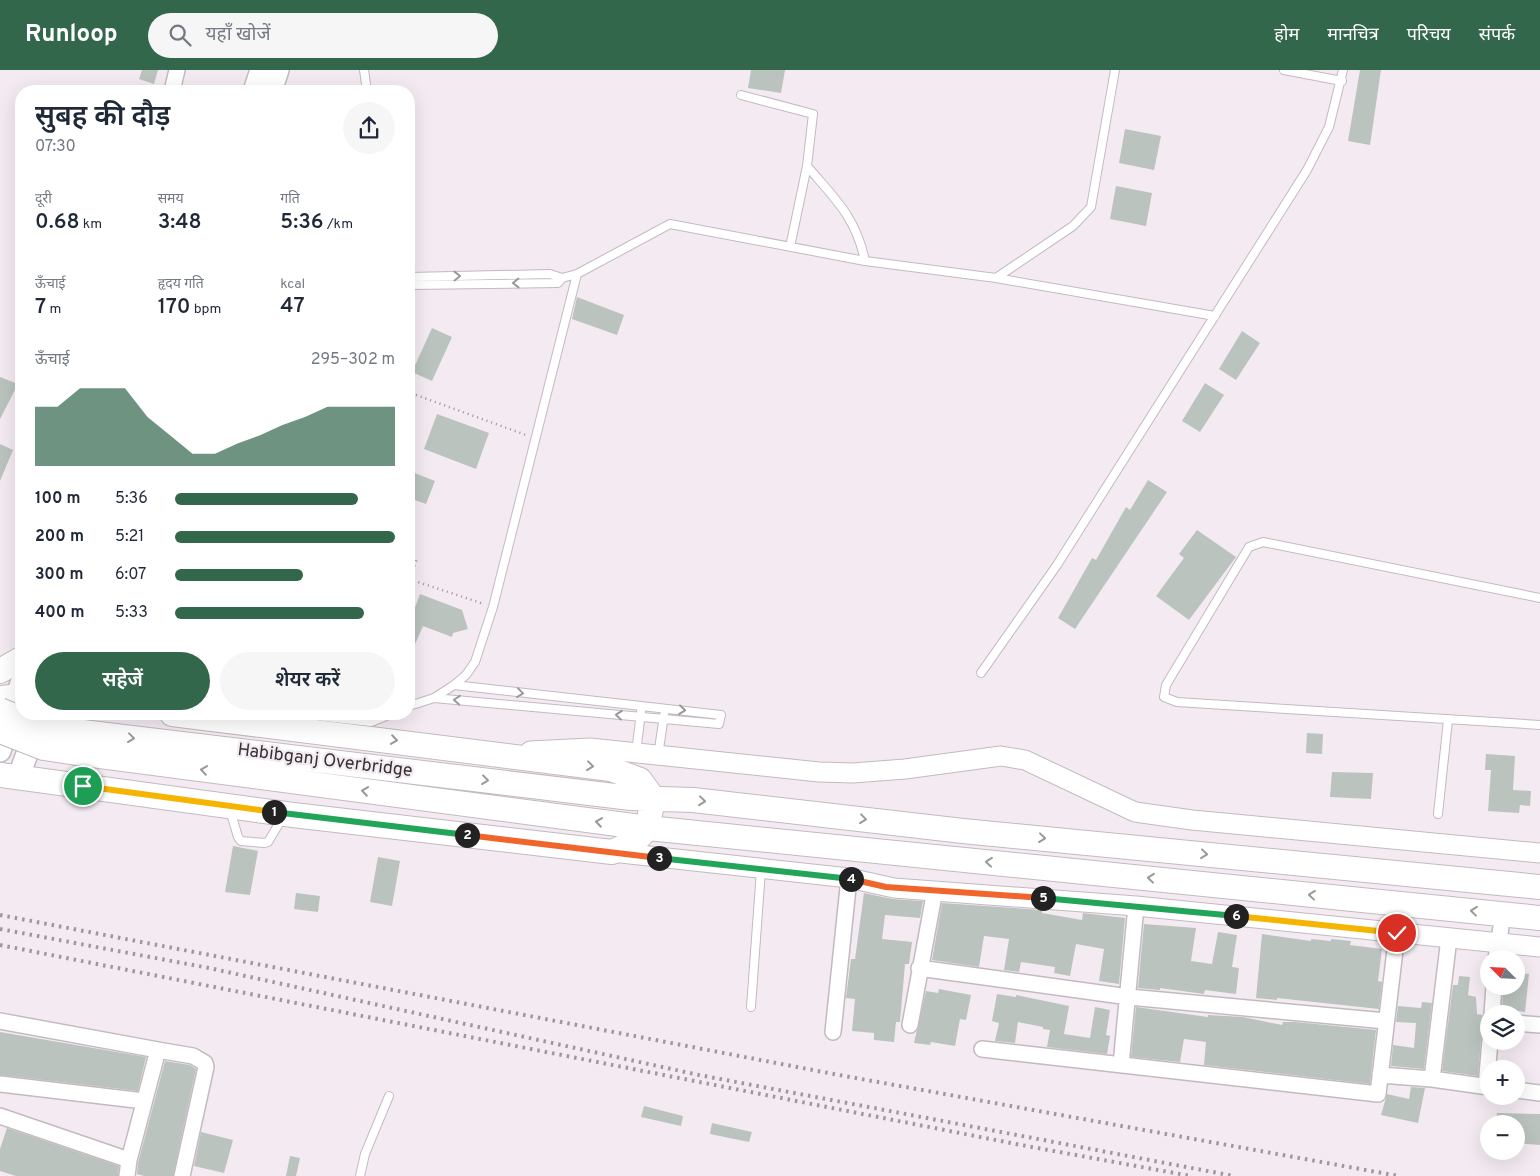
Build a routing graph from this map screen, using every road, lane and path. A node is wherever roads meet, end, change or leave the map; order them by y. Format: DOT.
graph roads {
  1 [pos="177,70"];
  2 [pos="262,70"];
  3 [pos="278,70"];
  4 [pos="364,70"];
  5 [pos="1115,70"];
  6 [pos="1284,70"];
  7 [pos="1343,70"];
  8 [pos="1342,81"];
  9 [pos="173,85"];
  10 [pos="256,85"];
  11 [pos="272,85"];
  12 [pos="365,85"];
  13 [pos="741,95"];
  14 [pos="807,166"];
  15 [pos="790,247"];
  16 [pos="865,261"];
  17 [pos="578,274"];
  18 [pos="415,277"];
  19 [pos="562,278"];
  20 [pos="996,278"];
  21 [pos="415,285"];
  22 [pos="1215,316"];
  23 [pos="416,395"];
  24 [pos="537,439"];
  25 [pos="415,581"];
  26 [pos="1540,598"];
  27 [pos="493,607"];
  28 [pos="15,662"];
  29 [pos="0,671"];
  30 [pos="981,673"];
  31 [pos="454,685"];
  32 [pos="12,697"];
  33 [pos="434,698"];
  34 [pos="415,704"];
  35 [pos="642,706"];
  36 [pos="665,709"];
  37 [pos="640,717"];
  38 [pos="663,719"];
  39 [pos="36,720"];
  40 [pos="39,720"];
  41 [pos="222,720"];
  42 [pos="353,720"];
  43 [pos="376,720"];
  44 [pos="1448,720"];
  45 [pos="1540,725"];
  46 [pos="0,731"];
  47 [pos="0,751"];
  48 [pos="494,753"];
  49 [pos="636,753"];
  50 [pos="658,756"];
  51 [pos="9,777"];
  52 [pos="653,798"];
  53 [pos="229,806"];
  54 [pos="285,814"];
  55 [pos="1438,814"];
  56 [pos="648,828"];
  57 [pos="612,852"];
  58 [pos="1540,853"];
  59 [pos="761,869"];
  60 [pos="849,878"];
  61 [pos="1540,888"];
  62 [pos="935,890"];
  63 [pos="1136,906"];
  64 [pos="1503,914"];
  65 [pos="1540,918"];
  66 [pos="1397,933"];
  67 [pos="1449,938"];
  68 [pos="1540,947"];
  69 [pos="1493,950"];
  70 [pos="1497,950"];
  71 [pos="1508,950"];
  72 [pos="919,968"];
  73 [pos="1129,997"];
  74 [pos="751,1007"];
  75 [pos="0,1021"];
  76 [pos="1386,1021"];
  77 [pos="1525,1024"];
  78 [pos="1540,1025"];
  79 [pos="910,1026"];
  80 [pos="833,1032"];
  81 [pos="982,1049"];
  82 [pos="158,1050"];
  83 [pos="1121,1064"];
  84 [pos="1380,1075"];
  85 [pos="1432,1079"];
  86 [pos="0,1084"];
  87 [pos="1480,1086"];
  88 [pos="1525,1091"];
  89 [pos="1540,1093"];
  90 [pos="389,1096"];
  91 [pos="144,1101"];
  92 [pos="0,1116"];
  93 [pos="129,1160"];
  94 [pos="126,1176"];
  95 [pos="182,1176"];
  96 [pos="360,1176"];
  1 -- 9 [label="street"];
  2 -- 10 [label="main road"];
  3 -- 11 [label="main road"];
  4 -- 12 [label="lane"];
  5 -- 20 [label="lane"];
  6 -- 8 [label="lane"];
  7 -- 8 [label="lane"];
  8 -- 22 [label="lane"];
  13 -- 14 [label="lane"];
  14 -- 15 [label="lane"];
  14 -- 16 [label="lane"];
  15 -- 16 [label="lane"];
  15 -- 17 [label="lane"];
  16 -- 20 [label="lane"];
  17 -- 19 [label="lane"];
  17 -- 24 [label="lane"];
  18 -- 19 [label="lane, one-way"];
  19 -- 21 [label="lane, one-way"];
  20 -- 22 [label="lane"];
  22 -- 30 [label="lane"];
  23 -- 24 [label="path"];
  24 -- 27 [label="lane"];
  25 -- 27 [label="path"];
  26 -- 44 [label="lane"];
  27 -- 31 [label="lane"];
  28 -- 29 [label="main road"];
  31 -- 33 [label="lane"];
  31 -- 35 [label="lane, one-way"];
  32 -- 47 [label="main road"];
  33 -- 34 [label="lane"];
  37 -- 33 [label="lane, one-way"];
  35 -- 36 [label="lane"];
  35 -- 37 [label="lane"];
  36 -- 38 [label="lane"];
  36 -- 38 [label="lane, one-way"];
  37 -- 38 [label="lane"];
  37 -- 49 [label="lane"];
  38 -- 50 [label="lane"];
  39 -- 52 [label="main road, Habibganj Overbridge, one-way, bridge"];
  40 -- 51 [label="main road"];
  41 -- 48 [label="main road, one-way"];
  42 -- 43 [label="lane"];
  44 -- 45 [label="lane"];
  44 -- 55 [label="lane"];
  56 -- 46 [label="main road, Habibganj Overbridge, one-way, bridge"];
  48 -- 49 [label="street"];
  48 -- 52 [label="main road, one-way"];
  49 -- 50 [label="street"];
  50 -- 58 [label="street"];
  51 -- 53 [label="main road"];
  52 -- 56 [label="main road"];
  52 -- 61 [label="main road, Habibganj Overbridge, one-way"];
  53 -- 54 [label="main road"];
  53 -- 54 [label="lane"];
  54 -- 57 [label="main road"];
  56 -- 57 [label="main road"];
  64 -- 56 [label="main road, Habibganj Overbridge, one-way"];
  57 -- 59 [label="street"];
  59 -- 60 [label="street"];
  59 -- 74 [label="lane"];
  60 -- 62 [label="street"];
  60 -- 80 [label="street"];
  62 -- 63 [label="street"];
  62 -- 72 [label="street"];
  63 -- 66 [label="street"];
  63 -- 73 [label="street"];
  64 -- 65 [label="main road, Habibganj Overbridge"];
  64 -- 70 [label="street"];
  66 -- 67 [label="street"];
  66 -- 76 [label="street"];
  67 -- 69 [label="street"];
  67 -- 85 [label="street"];
  68 -- 71 [label="street"];
  72 -- 73 [label="street"];
  72 -- 79 [label="street"];
  73 -- 76 [label="street"];
  73 -- 83 [label="street"];
  75 -- 82 [label="street"];
  76 -- 84 [label="street"];
  77 -- 78 [label="street"];
  81 -- 83 [label="street"];
  82 -- 91 [label="street"];
  82 -- 95 [label="street"];
  83 -- 84 [label="street"];
  84 -- 85 [label="street"];
  85 -- 87 [label="street"];
  86 -- 91 [label="street"];
  88 -- 89 [label="street"];
  90 -- 96 [label="lane"];
  91 -- 93 [label="street"];
  92 -- 93 [label="street"];
  93 -- 94 [label="street"];
}
